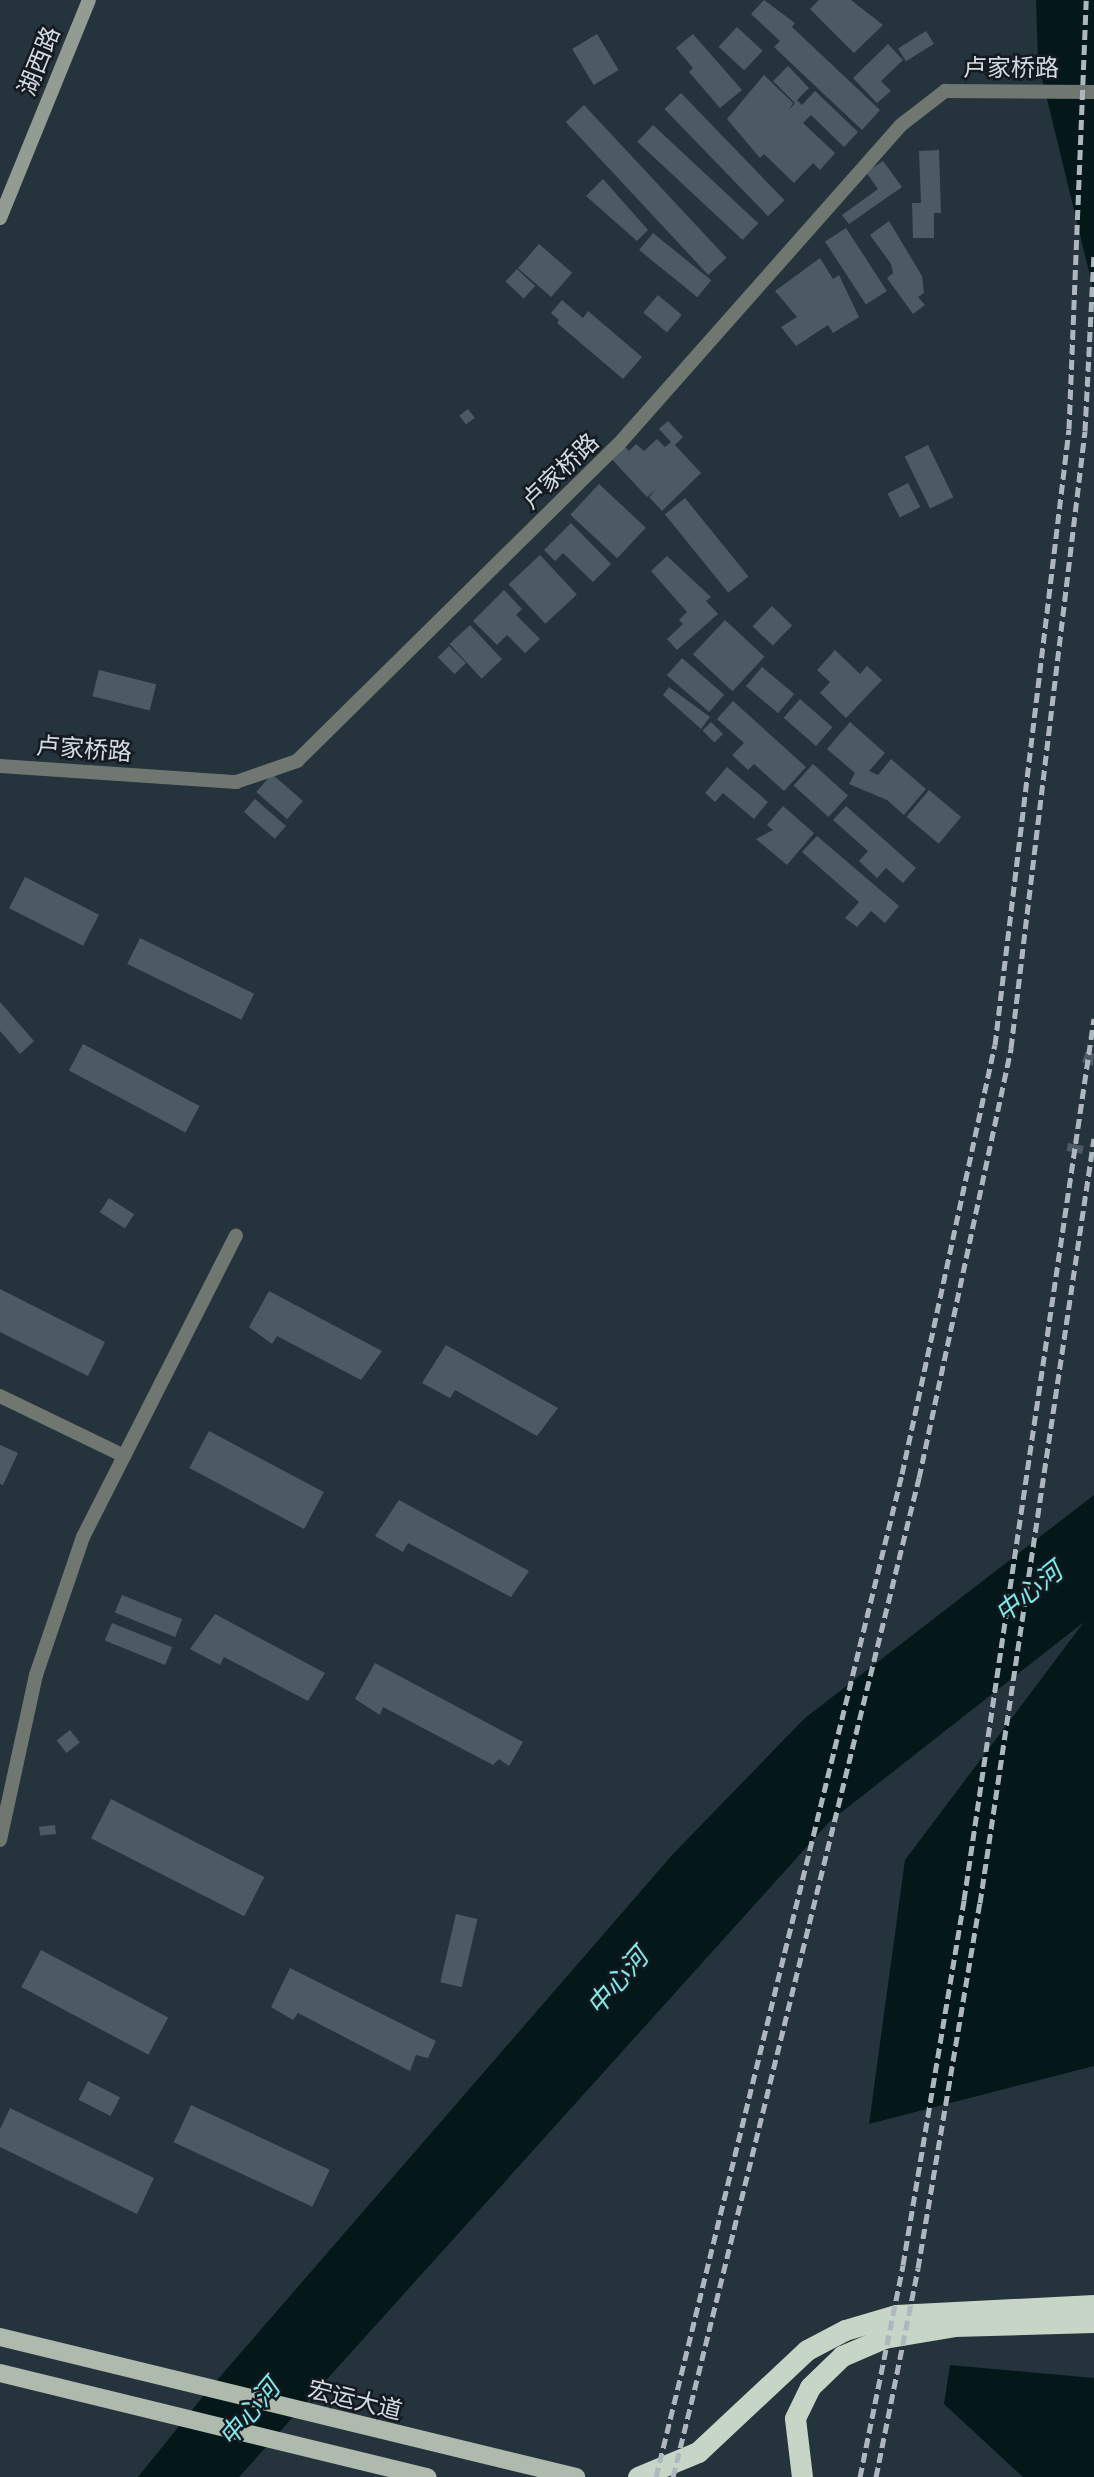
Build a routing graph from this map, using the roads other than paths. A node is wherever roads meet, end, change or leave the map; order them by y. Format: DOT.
graph roads {
  1 [pos="89,0"];
  2 [pos="1094,92"];
  3 [pos="0,218"];
  4 [pos="0,766"];
  5 [pos="236,1236"];
  6 [pos="0,1396"];
  7 [pos="124,1456"];
  8 [pos="0,1840"];
  9 [pos="1094,2305"];
  10 [pos="1094,2322"];
  11 [pos="0,2337"];
  12 [pos="0,2373"];
  13 [pos="428,2477"];
  14 [pos="576,2477"];
  15 [pos="638,2477"];
  16 [pos="802,2477"];
  1 -- 3 [label="street, 湖西路"];
  2 -- 4 [label="street, 卢家桥路"];
  5 -- 7 [label="street"];
  6 -- 7 [label="street"];
  7 -- 8 [label="street"];
  9 -- 15 [label="highway"];
  10 -- 16 [label="highway"];
  11 -- 14 [label="main road, 宏运大道"];
  12 -- 13 [label="main road"];
}
